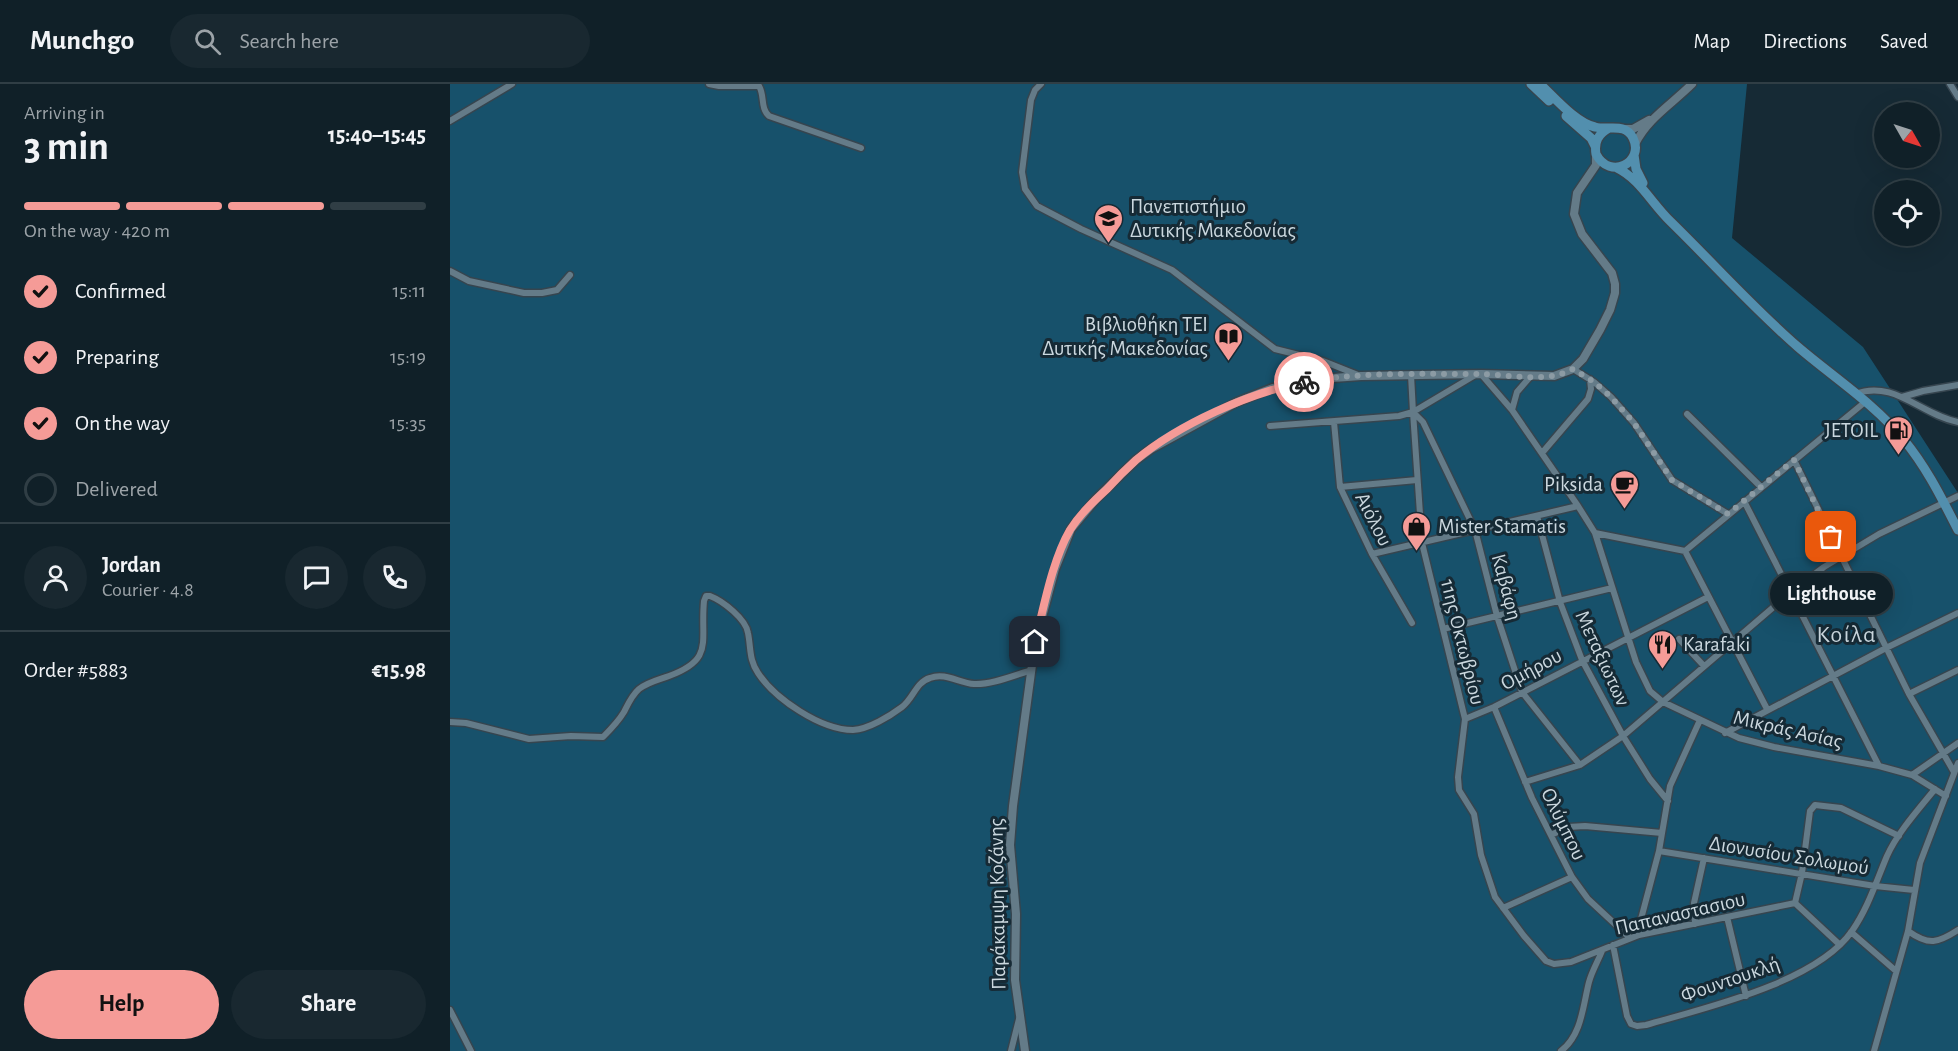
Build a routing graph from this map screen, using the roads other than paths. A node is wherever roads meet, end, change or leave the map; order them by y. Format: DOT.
graph roads {
  1 [pos="512,84"];
  2 [pos="709,84"];
  3 [pos="1041,84"];
  4 [pos="1531,84"];
  5 [pos="1540,84"];
  6 [pos="1950,84"];
  7 [pos="1688,86"];
  8 [pos="1958,97"];
  9 [pos="1654,117"];
  10 [pos="450,122"];
  11 [pos="1609,128"];
  12 [pos="1623,129"];
  13 [pos="1635,144"];
  14 [pos="861,148"];
  15 [pos="1596,150"];
  16 [pos="1634,155"];
  17 [pos="1613,167"];
  18 [pos="1590,176"];
  19 [pos="1687,236"];
  20 [pos="450,271"];
  21 [pos="570,275"];
  22 [pos="1573,369"];
  23 [pos="1479,374"];
  24 [pos="1411,375"];
  25 [pos="1361,376"];
  26 [pos="1530,377"];
  27 [pos="1590,379"];
  28 [pos="1958,385"];
  29 [pos="1855,394"];
  30 [pos="1902,397"];
  31 [pos="1865,402"];
  32 [pos="1512,410"];
  33 [pos="1413,412"];
  34 [pos="1687,414"];
  35 [pos="1334,422"];
  36 [pos="1958,422"];
  37 [pos="1270,426"];
  38 [pos="1542,453"];
  39 [pos="1794,460"];
  40 [pos="1417,480"];
  41 [pos="1340,487"];
  42 [pos="1761,487"];
  43 [pos="1958,496"];
  44 [pos="1744,501"];
  45 [pos="1944,503"];
  46 [pos="1578,506"];
  47 [pos="1728,514"];
  48 [pos="1537,516"];
  49 [pos="1475,530"];
  50 [pos="1958,530"];
  51 [pos="1595,533"];
  52 [pos="1422,543"];
  53 [pos="1685,551"];
  54 [pos="1372,554"];
  55 [pos="1840,556"];
  56 [pos="1612,588"];
  57 [pos="1791,592"];
  58 [pos="1708,597"];
  59 [pos="1560,602"];
  60 [pos="1958,613"];
  61 [pos="1497,616"];
  62 [pos="1412,622"];
  63 [pos="1443,628"];
  64 [pos="1628,637"];
  65 [pos="1679,639"];
  66 [pos="1731,643"];
  67 [pos="1886,648"];
  68 [pos="1582,660"];
  69 [pos="1704,666"];
  70 [pos="1032,670"];
  71 [pos="1958,670"];
  72 [pos="1833,676"];
  73 [pos="1522,692"];
  74 [pos="1909,694"];
  75 [pos="1663,702"];
  76 [pos="1494,707"];
  77 [pos="1767,709"];
  78 [pos="1464,719"];
  79 [pos="1700,720"];
  80 [pos="450,722"];
  81 [pos="1725,733"];
  82 [pos="1623,736"];
  83 [pos="1958,743"];
  84 [pos="1942,753"];
  85 [pos="1958,763"];
  86 [pos="1580,765"];
  87 [pos="1879,766"];
  88 [pos="1954,772"];
  89 [pos="1912,775"];
  90 [pos="1525,782"];
  91 [pos="1935,789"];
  92 [pos="1946,796"];
  93 [pos="1668,801"];
  94 [pos="1662,833"];
  95 [pos="1551,835"];
  96 [pos="1899,836"];
  97 [pos="1659,851"];
  98 [pos="1704,858"];
  99 [pos="1802,873"];
  100 [pos="1572,877"];
  101 [pos="1875,886"];
  102 [pos="1914,890"];
  103 [pos="1795,903"];
  104 [pos="1503,908"];
  105 [pos="1727,917"];
  106 [pos="1695,924"];
  107 [pos="1958,930"];
  108 [pos="1908,931"];
  109 [pos="1851,932"];
  110 [pos="1639,935"];
  111 [pos="1630,938"];
  112 [pos="1613,945"];
  113 [pos="1840,945"];
  114 [pos="1602,950"];
  115 [pos="1575,961"];
  116 [pos="1896,971"];
  117 [pos="1746,996"];
  118 [pos="450,1010"];
  119 [pos="1020,1015"];
  120 [pos="471,1051"];
  121 [pos="1011,1051"];
  122 [pos="1025,1051"];
  123 [pos="1561,1051"];
  124 [pos="1874,1051"];
  1 -- 10 [label="street"];
  2 -- 14 [label="street"];
  3 -- 25 [label="street"];
  4 -- 15 [label="main road"];
  5 -- 11 [label="main road"];
  6 -- 8 [label="street"];
  7 -- 9 [label="main road"];
  9 -- 12 [label="main road"];
  9 -- 13 [label="main road"];
  11 -- 12 [label="main road"];
  11 -- 15 [label="main road"];
  12 -- 13 [label="main road"];
  13 -- 16 [label="main road"];
  15 -- 17 [label="main road"];
  15 -- 18 [label="main road"];
  16 -- 17 [label="main road"];
  16 -- 19 [label="main road"];
  17 -- 18 [label="main road"];
  17 -- 19 [label="main road"];
  18 -- 22 [label="main road"];
  19 -- 29 [label="main road"];
  20 -- 21 [label="street"];
  22 -- 26 [label="main road, Παράκαμψη Κοζάνης"];
  22 -- 27 [label="street"];
  23 -- 24 [label="main road, Παράκαμψη Κοζάνης"];
  23 -- 26 [label="main road, Παράκαμψη Κοζάνης"];
  23 -- 32 [label="street, Μικράς Ασίας"];
  23 -- 33 [label="street"];
  24 -- 25 [label="main road, Παράκαμψη Κοζάνης"];
  24 -- 33 [label="street"];
  25 -- 70 [label="main road, Παράκαμψη Κοζάνης"];
  26 -- 32 [label="street"];
  27 -- 38 [label="street"];
  27 -- 47 [label="street"];
  28 -- 30 [label="street"];
  29 -- 30 [label="street"];
  29 -- 31 [label="main road"];
  30 -- 36 [label="street"];
  31 -- 39 [label="street"];
  31 -- 45 [label="main road"];
  32 -- 38 [label="street, Μικράς Ασίας"];
  33 -- 35 [label="street"];
  33 -- 40 [label="street, 11ης Οκτωβρίου"];
  33 -- 49 [label="street, Καβάφη"];
  34 -- 42 [label="street"];
  35 -- 37 [label="street"];
  35 -- 41 [label="street, Αιόλου"];
  38 -- 46 [label="street, Μικράς Ασίας"];
  39 -- 42 [label="street"];
  39 -- 55 [label="street"];
  40 -- 41 [label="street"];
  40 -- 52 [label="street, 11ης Οκτωβρίου"];
  41 -- 54 [label="street, Αιόλου"];
  42 -- 44 [label="street"];
  43 -- 45 [label="street"];
  44 -- 47 [label="street"];
  44 -- 57 [label="street"];
  45 -- 50 [label="main road"];
  45 -- 55 [label="street"];
  46 -- 48 [label="street"];
  46 -- 51 [label="street, Μικράς Ασίας"];
  47 -- 53 [label="street"];
  48 -- 49 [label="street"];
  48 -- 59 [label="street, Μεταξιωτων"];
  49 -- 52 [label="street"];
  49 -- 61 [label="street, Καβάφη"];
  51 -- 53 [label="street"];
  51 -- 56 [label="street, Μικράς Ασίας"];
  52 -- 54 [label="street"];
  52 -- 63 [label="street, 11ης Οκτωβρίου"];
  53 -- 58 [label="street"];
  54 -- 62 [label="street, Αιόλου"];
  55 -- 57 [label="street"];
  55 -- 67 [label="street"];
  56 -- 59 [label="street"];
  56 -- 64 [label="street, Μικράς Ασίας"];
  57 -- 66 [label="street"];
  57 -- 72 [label="street"];
  58 -- 64 [label="street, Ομήρου"];
  58 -- 66 [label="street"];
  59 -- 61 [label="street"];
  59 -- 68 [label="street, Μεταξιωτων"];
  60 -- 67 [label="street"];
  61 -- 63 [label="street"];
  61 -- 73 [label="street, Καβάφη"];
  63 -- 78 [label="street, 11ης Οκτωβρίου"];
  64 -- 68 [label="street, Ομήρου"];
  64 -- 75 [label="street, Μικράς Ασίας"];
  65 -- 69 [label="street"];
  66 -- 69 [label="street"];
  66 -- 77 [label="street"];
  67 -- 72 [label="street"];
  67 -- 74 [label="street"];
  68 -- 73 [label="street, Ομήρου"];
  68 -- 82 [label="street, Μεταξιωτων"];
  69 -- 75 [label="street"];
  70 -- 80 [label="street"];
  70 -- 119 [label="main road, Παράκαμψη Κοζάνης"];
  71 -- 74 [label="street"];
  72 -- 77 [label="street"];
  72 -- 87 [label="street"];
  73 -- 76 [label="street, Ομήρου"];
  73 -- 86 [label="street, Καβάφη"];
  74 -- 84 [label="street"];
  75 -- 79 [label="street, Μικράς Ασίας"];
  75 -- 82 [label="street"];
  76 -- 78 [label="street, Ομήρου"];
  76 -- 90 [label="street, Ολύμπου"];
  77 -- 81 [label="street"];
  78 -- 104 [label="street, 11ης Οκτωβρίου"];
  79 -- 81 [label="street, Μικράς Ασίας"];
  79 -- 93 [label="street"];
  81 -- 87 [label="street, Μικράς Ασίας"];
  82 -- 86 [label="street"];
  82 -- 93 [label="street, Μεταξιωτων"];
  83 -- 84 [label="street"];
  84 -- 88 [label="street"];
  84 -- 89 [label="street"];
  85 -- 88 [label="street"];
  86 -- 90 [label="street"];
  87 -- 89 [label="street, Μικράς Ασίας"];
  88 -- 92 [label="street"];
  89 -- 91 [label="street, Μικράς Ασίας"];
  90 -- 95 [label="street, Ολύμπου"];
  91 -- 92 [label="street, Μικράς Ασίας"];
  91 -- 96 [label="street, Φουντουκλή"];
  92 -- 102 [label="street"];
  93 -- 94 [label="street"];
  94 -- 95 [label="street"];
  94 -- 97 [label="street"];
  95 -- 100 [label="street, Ολύμπου"];
  96 -- 99 [label="street"];
  96 -- 101 [label="street, Φουντουκλή"];
  97 -- 98 [label="street, Διονυσίου Σολωμού"];
  97 -- 110 [label="street"];
  98 -- 99 [label="street, Διονυσίου Σολωμού"];
  98 -- 106 [label="street"];
  99 -- 101 [label="street, Διονυσίου Σολωμού"];
  99 -- 103 [label="street"];
  100 -- 104 [label="street"];
  100 -- 111 [label="street, Ολύμπου"];
  101 -- 102 [label="street, Διονυσίου Σολωμού"];
  101 -- 109 [label="street, Φουντουκλή"];
  102 -- 108 [label="street"];
  103 -- 105 [label="street, Παπαναστασιου"];
  103 -- 113 [label="street"];
  104 -- 115 [label="street, 11ης Οκτωβρίου"];
  105 -- 106 [label="street, Παπαναστασιου"];
  105 -- 117 [label="street"];
  106 -- 110 [label="street, Παπαναστασιου"];
  107 -- 108 [label="street"];
  108 -- 116 [label="street"];
  109 -- 113 [label="street, Φουντουκλή"];
  109 -- 116 [label="street"];
  110 -- 111 [label="street, Παπαναστασιου"];
  111 -- 112 [label="street, Παπαναστασιου"];
  112 -- 114 [label="street, Παπαναστασιου"];
  112 -- 117 [label="street, Φουντουκλή"];
  113 -- 117 [label="street, Φουντουκλή"];
  114 -- 115 [label="street, Παπαναστασιου"];
  114 -- 123 [label="street"];
  116 -- 124 [label="street"];
  118 -- 120 [label="street"];
  119 -- 121 [label="street"];
  119 -- 122 [label="main road, Παράκαμψη Κοζάνης"];
}
